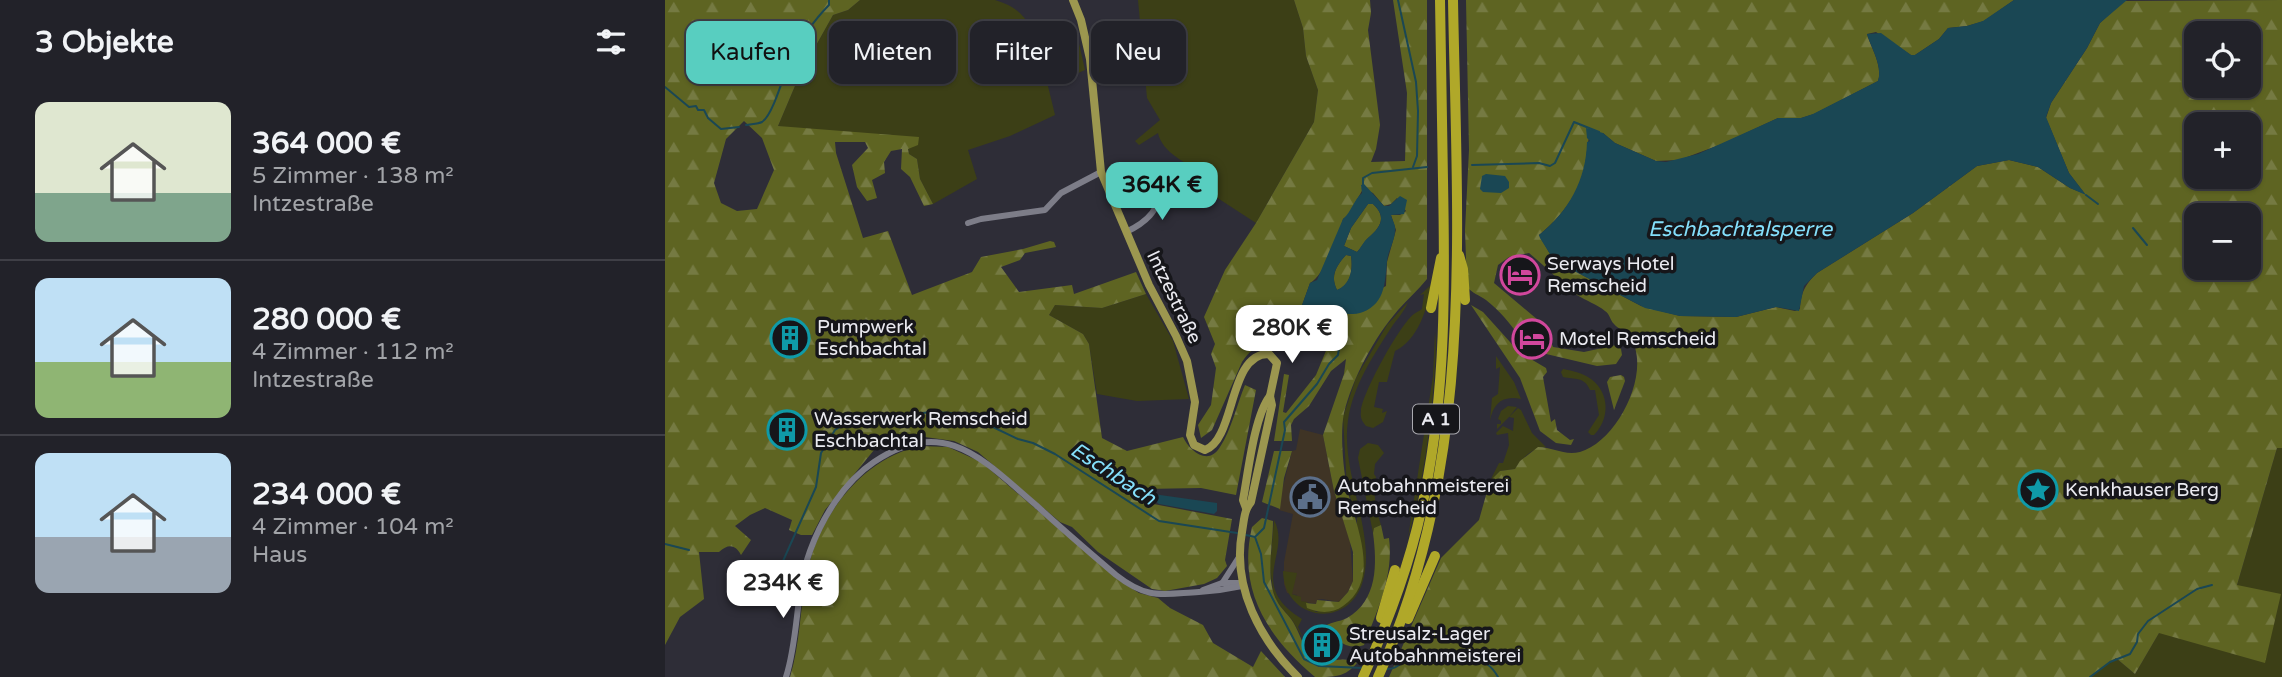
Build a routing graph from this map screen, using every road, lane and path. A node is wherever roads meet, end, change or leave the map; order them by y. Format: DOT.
graph roads {
  1 [pos="1073,0"];
  2 [pos="1440,0"];
  3 [pos="1454,0"];
  4 [pos="1101,172"];
  5 [pos="1158,189"];
  6 [pos="968,223"];
  7 [pos="1126,232"];
  8 [pos="1456,242"];
  9 [pos="1444,244"];
  10 [pos="1465,300"];
  11 [pos="1431,308"];
  12 [pos="1435,556"];
  13 [pos="1239,557"];
  14 [pos="1395,570"];
  15 [pos="1222,583"];
  16 [pos="1242,585"];
  17 [pos="1198,592"];
  18 [pos="1382,632"];
  19 [pos="1395,636"];
  20 [pos="786,677"];
  21 [pos="1298,677"];
  22 [pos="1363,677"];
  23 [pos="1377,677"];
  1 -- 4 [label="main road, Intzestraße"];
  2 -- 9 [label="highway, A 1"];
  3 -- 8 [label="highway, A 1"];
  4 -- 6 [label="street"];
  4 -- 7 [label="main road, Intzestraße"];
  5 -- 7 [label="street"];
  7 -- 13 [label="main road, Intzestraße"];
  8 -- 10 [label="highway"];
  8 -- 19 [label="highway, A 1"];
  9 -- 11 [label="highway"];
  9 -- 18 [label="highway, A 1"];
  12 -- 19 [label="highway"];
  13 -- 15 [label="street"];
  13 -- 16 [label="main road"];
  14 -- 18 [label="highway"];
  15 -- 16 [label="street"];
  15 -- 17 [label="street"];
  16 -- 17 [label="street"];
  16 -- 21 [label="main road"];
  17 -- 20 [label="street"];
  18 -- 22 [label="highway, A 1"];
  19 -- 23 [label="highway, A 1"];
}
